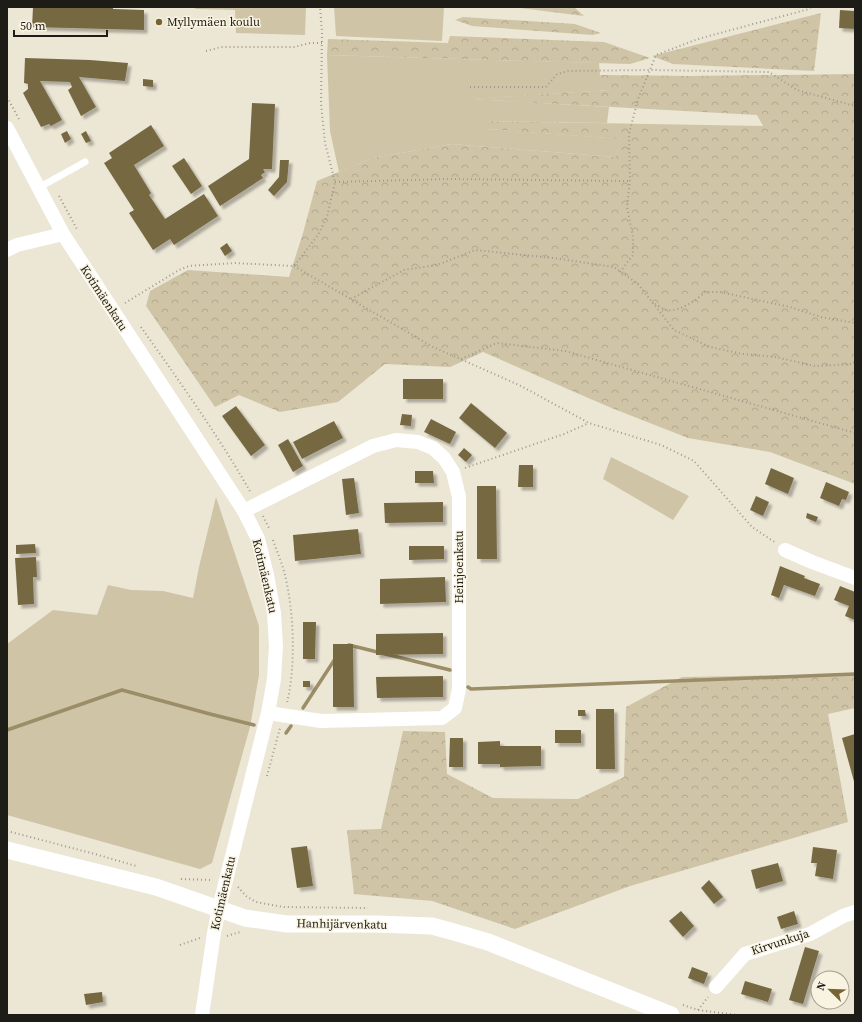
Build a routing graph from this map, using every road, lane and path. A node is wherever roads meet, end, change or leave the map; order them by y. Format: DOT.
graph roads {
  1 [pos="320,7"];
  2 [pos="811,7"];
  3 [pos="322,43"];
  4 [pos="206,51"];
  5 [pos="650,70"];
  6 [pos="470,87"];
  7 [pos="855,106"];
  8 [pos="7,128"];
  9 [pos="85,162"];
  10 [pos="630,180"];
  11 [pos="335,182"];
  12 [pos="38,188"];
  13 [pos="71,218"];
  14 [pos="63,234"];
  15 [pos="81,237"];
  16 [pos="7,250"];
  17 [pos="294,266"];
  18 [pos="620,272"];
  19 [pos="351,299"];
  20 [pos="122,300"];
  21 [pos="653,303"];
  22 [pos="855,323"];
  23 [pos="138,324"];
  24 [pos="461,359"];
  25 [pos="855,362"];
  26 [pos="589,423"];
  27 [pos="855,432"];
  28 [pos="453,472"];
  29 [pos="258,504"];
  30 [pos="244,511"];
  31 [pos="269,530"];
  32 [pos="272,537"];
  33 [pos="785,550"];
  34 [pos="855,578"];
  35 [pos="268,713"];
  36 [pos="284,715"];
  37 [pos="265,782"];
  38 [pos="7,832"];
  39 [pos="7,850"];
  40 [pos="140,867"];
  41 [pos="177,878"];
  42 [pos="226,880"];
  43 [pos="219,908"];
  44 [pos="855,912"];
  45 [pos="214,933"];
  46 [pos="180,945"];
  47 [pos="716,987"];
  48 [pos="698,1010"];
  49 [pos="202,1015"];
  50 [pos="672,1015"];
  1 -- 3 [label="path"];
  2 -- 5 [label="path"];
  3 -- 4 [label="path"];
  3 -- 11 [label="path"];
  5 -- 6 [label="path"];
  5 -- 7 [label="path"];
  5 -- 10 [label="path"];
  8 -- 12 [label="street, Kotimäenkatu"];
  9 -- 12 [label="lane"];
  10 -- 11 [label="path"];
  10 -- 18 [label="path"];
  11 -- 17 [label="path"];
  12 -- 14 [label="street, Kotimäenkatu"];
  13 -- 15 [label="path"];
  14 -- 16 [label="street"];
  14 -- 30 [label="street, Kotimäenkatu"];
  17 -- 19 [label="path"];
  17 -- 20 [label="path"];
  18 -- 19 [label="path"];
  18 -- 21 [label="path"];
  19 -- 24 [label="path"];
  21 -- 22 [label="path"];
  21 -- 25 [label="path"];
  23 -- 29 [label="path"];
  24 -- 26 [label="path"];
  24 -- 27 [label="path"];
  26 -- 28 [label="path"];
  26 -- 33 [label="path"];
  28 -- 29 [label="street, Heinjoenkatu"];
  28 -- 36 [label="street, Heinjoenkatu"];
  29 -- 30 [label="street, Heinjoenkatu"];
  29 -- 31 [label="path"];
  30 -- 35 [label="street, Kotimäenkatu"];
  32 -- 36 [label="path"];
  33 -- 34 [label="street"];
  35 -- 36 [label="street, Heinjoenkatu"];
  35 -- 42 [label="street, Kotimäenkatu"];
  36 -- 37 [label="path"];
  38 -- 40 [label="path"];
  39 -- 43 [label="street, Hanhijärvenkatu"];
  41 -- 42 [label="path"];
  42 -- 43 [label="street, Kotimäenkatu"];
  43 -- 45 [label="street, Kotimäenkatu"];
  43 -- 50 [label="street, Hanhijärvenkatu"];
  44 -- 47 [label="street, Kirvunkuja"];
  45 -- 46 [label="path"];
  45 -- 49 [label="street, Kotimäenkatu"];
  47 -- 48 [label="path"];
}
